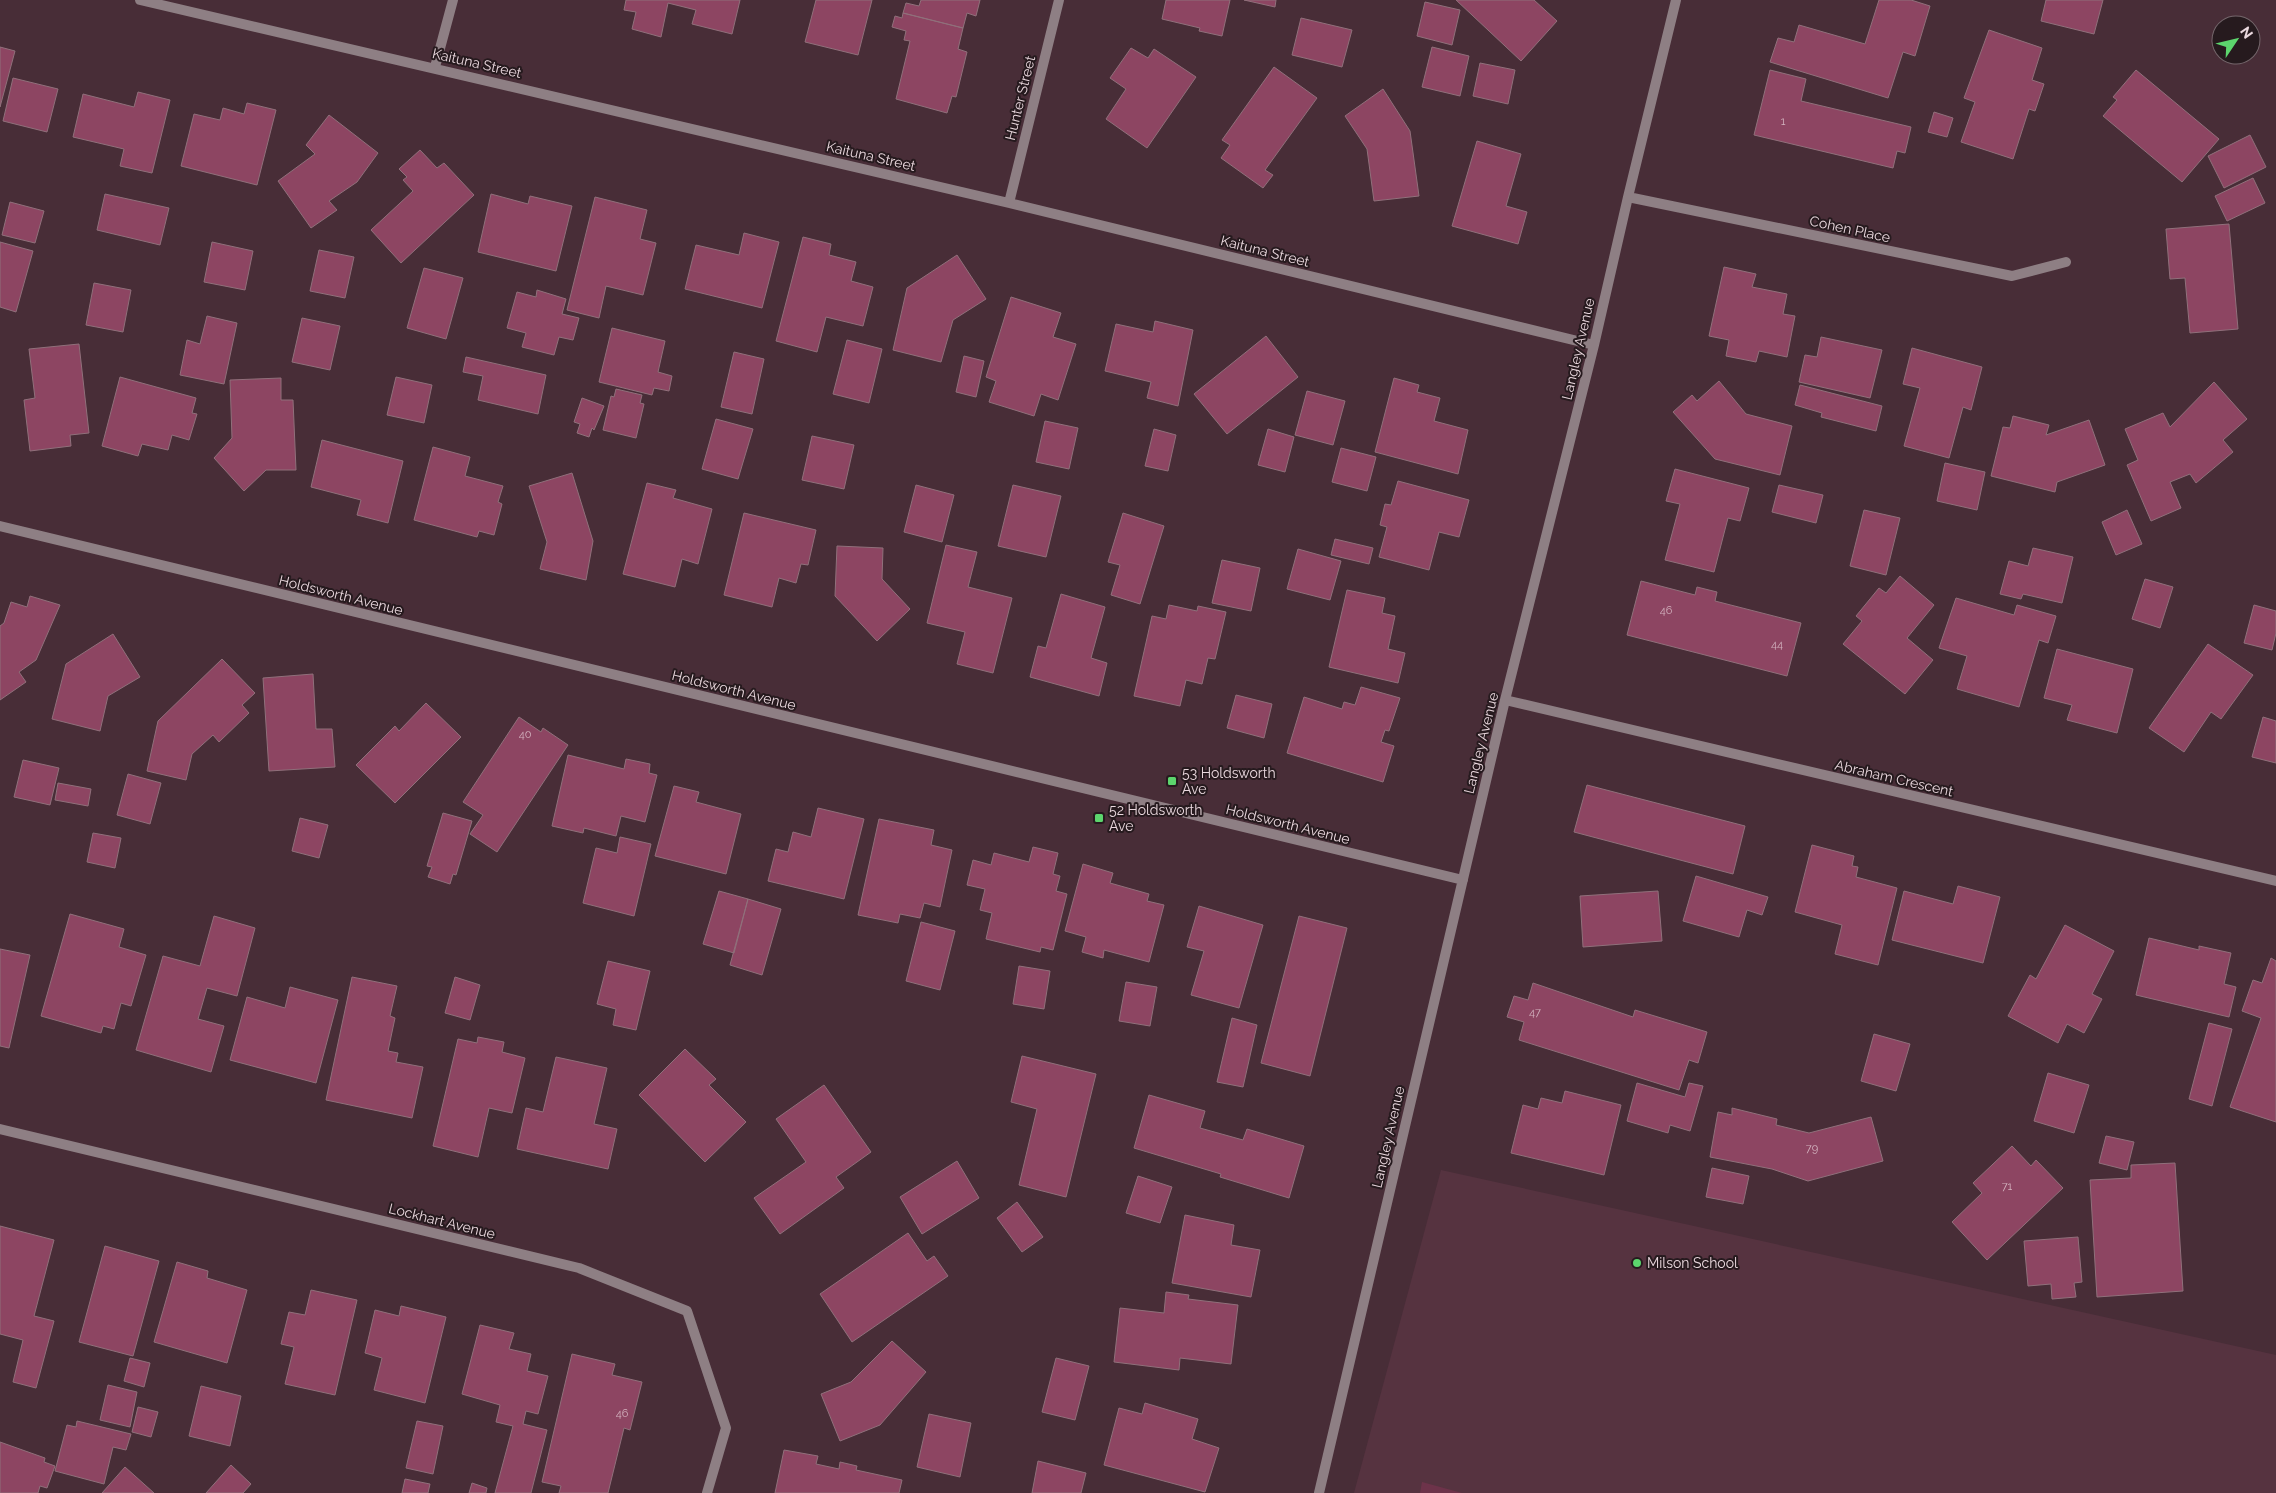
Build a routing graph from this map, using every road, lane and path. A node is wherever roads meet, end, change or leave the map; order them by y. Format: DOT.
graph roads {
  1 [pos="140,0"];
  2 [pos="453,0"];
  3 [pos="1059,0"];
  4 [pos="1676,0"];
  5 [pos="435,67"];
  6 [pos="1628,197"];
  7 [pos="1009,203"];
  8 [pos="2066,262"];
  9 [pos="1594,345"];
  10 [pos="0,526"];
  11 [pos="1505,700"];
  12 [pos="1463,880"];
  13 [pos="2276,882"];
  14 [pos="0,1129"];
  15 [pos="708,1493"];
  16 [pos="1319,1493"];
  1 -- 5 [label="street, Kaituna Street"];
  2 -- 5 [label="street"];
  3 -- 7 [label="street, Hunter Street"];
  4 -- 6 [label="street, Langley Avenue"];
  5 -- 7 [label="street, Kaituna Street"];
  6 -- 8 [label="street, Cohen Place"];
  6 -- 9 [label="street, Langley Avenue"];
  7 -- 9 [label="street, Kaituna Street"];
  9 -- 11 [label="street, Langley Avenue"];
  10 -- 12 [label="street, Holdsworth Avenue"];
  11 -- 12 [label="street, Langley Avenue"];
  11 -- 13 [label="street, Abraham Crescent"];
  12 -- 16 [label="street, Langley Avenue"];
  14 -- 15 [label="street, Lockhart Avenue"];
}
